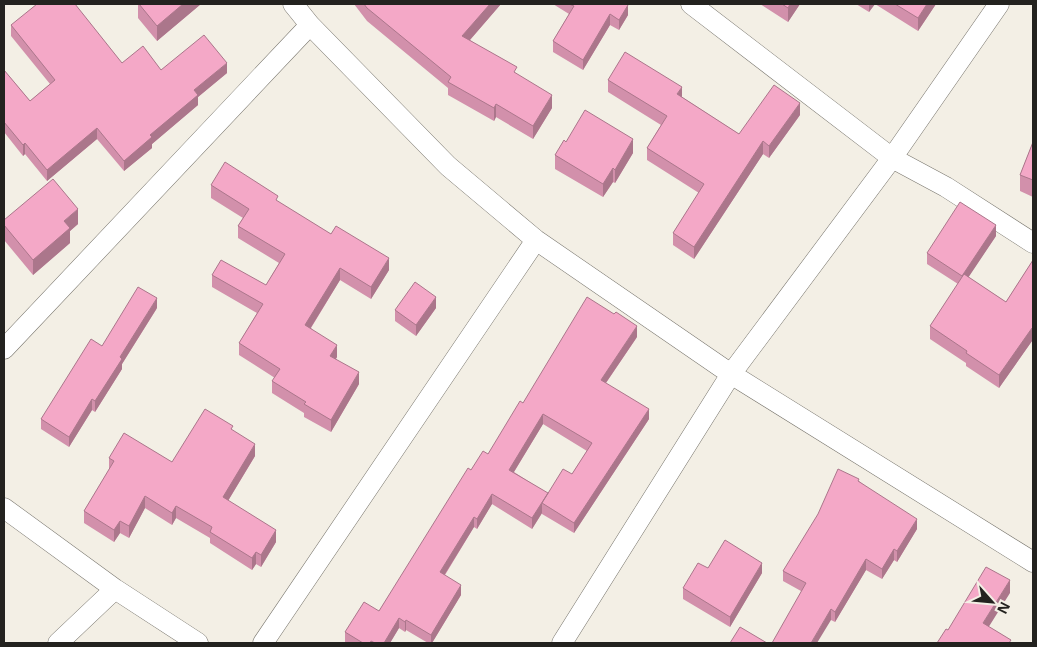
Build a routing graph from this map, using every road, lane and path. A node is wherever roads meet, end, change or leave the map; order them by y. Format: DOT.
graph roads {
  1 [pos="293,4"];
  2 [pos="691,4"];
  3 [pos="999,4"];
  4 [pos="310,25"];
  5 [pos="892,158"];
  6 [pos="536,240"];
  7 [pos="1033,243"];
  8 [pos="4,349"];
  9 [pos="731,374"];
  10 [pos="4,508"];
  11 [pos="1033,562"];
  12 [pos="115,589"];
  13 [pos="58,643"];
  14 [pos="198,643"];
  15 [pos="263,643"];
  16 [pos="562,643"];
  1 -- 4 [label="street"];
  2 -- 5 [label="street"];
  3 -- 5 [label="street"];
  4 -- 6 [label="street"];
  4 -- 8 [label="street"];
  5 -- 7 [label="street"];
  5 -- 9 [label="street"];
  6 -- 9 [label="street"];
  6 -- 15 [label="street"];
  9 -- 11 [label="street"];
  9 -- 16 [label="street"];
  10 -- 12 [label="street"];
  12 -- 13 [label="street"];
  12 -- 14 [label="street"];
}
